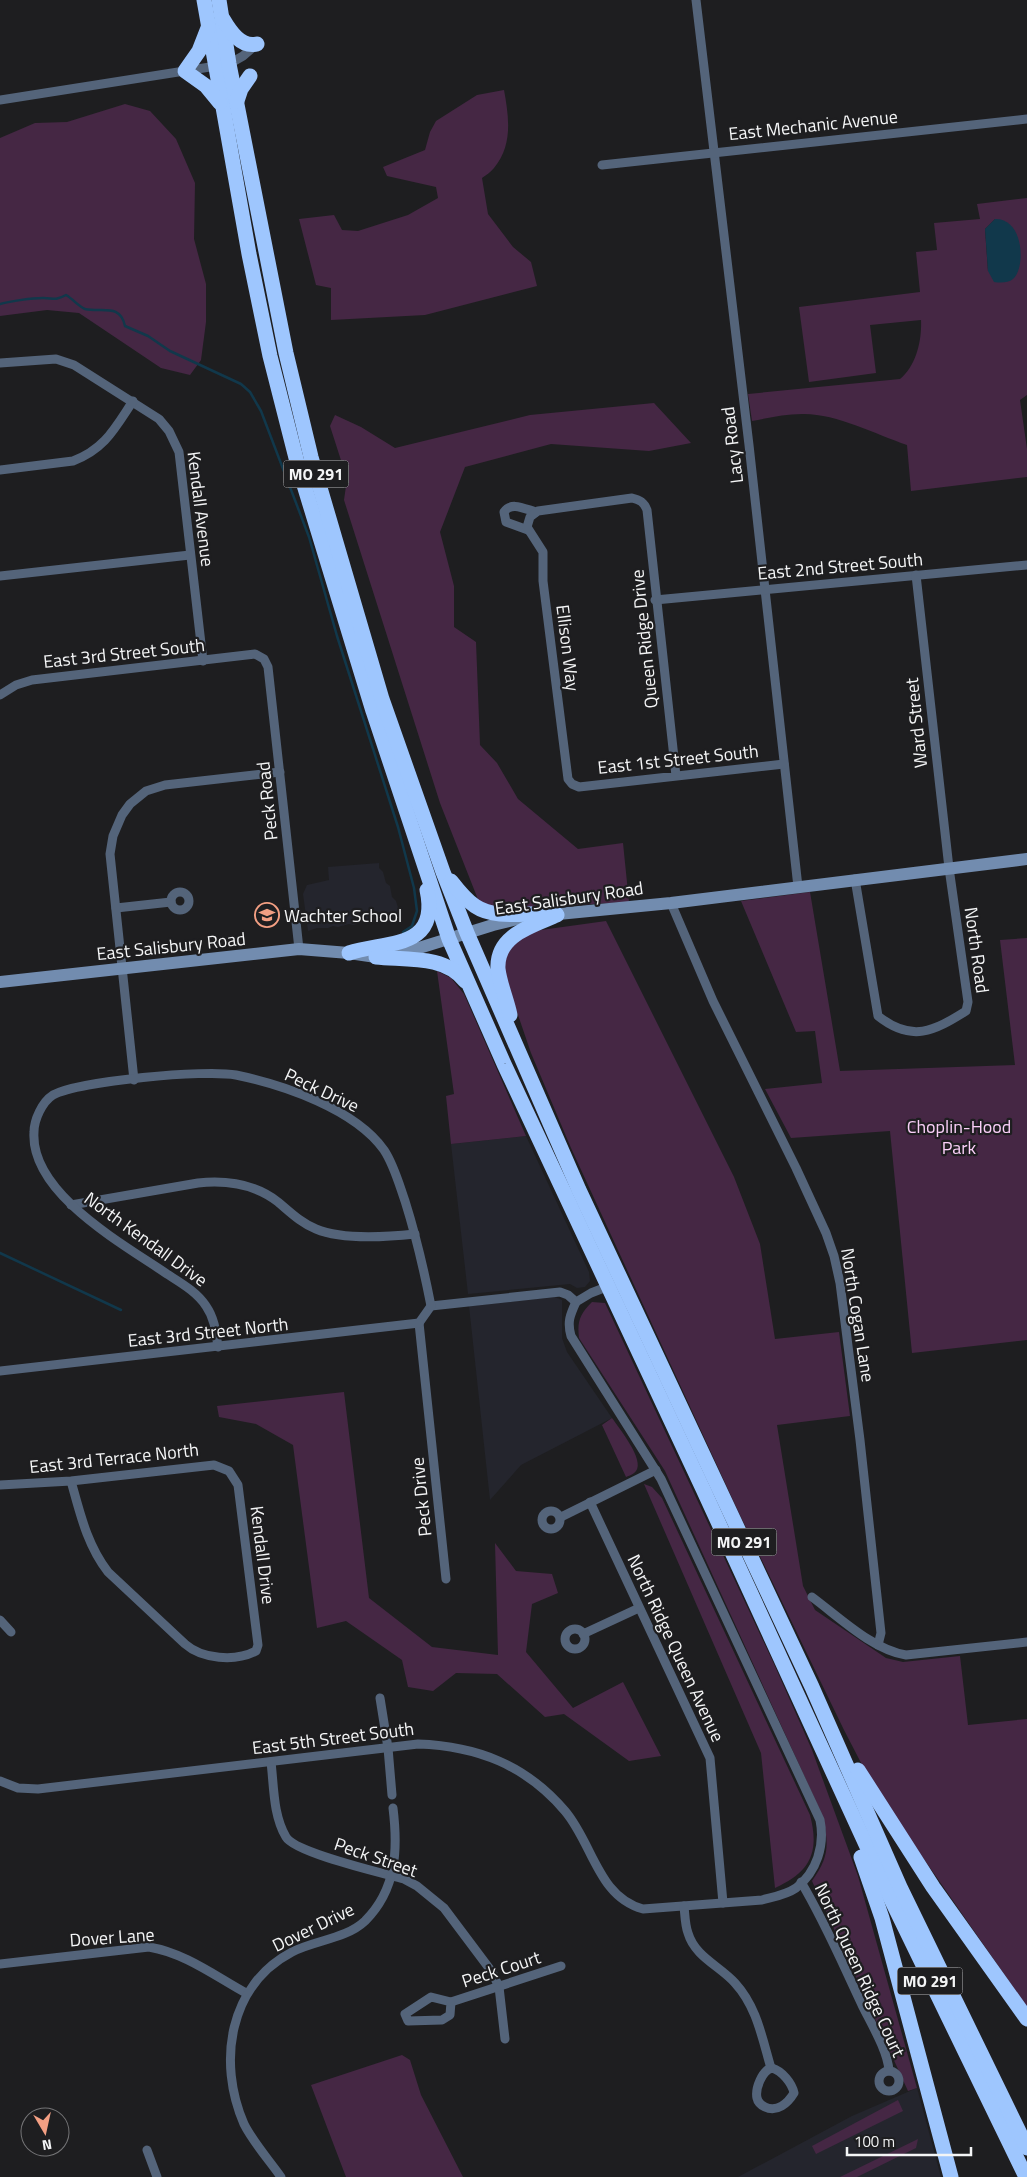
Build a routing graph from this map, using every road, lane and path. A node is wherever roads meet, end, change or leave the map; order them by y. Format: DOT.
graph roads {
  1 [pos="204,0"];
  2 [pos="696,0"];
  3 [pos="220,5"];
  4 [pos="208,27"];
  5 [pos="257,44"];
  6 [pos="222,65"];
  7 [pos="185,71"];
  8 [pos="250,76"];
  9 [pos="0,100"];
  10 [pos="229,103"];
  11 [pos="1027,118"];
  12 [pos="713,152"];
  13 [pos="602,165"];
  14 [pos="0,363"];
  15 [pos="133,401"];
  16 [pos="0,470"];
  17 [pos="534,513"];
  18 [pos="528,530"];
  19 [pos="190,555"];
  20 [pos="1027,565"];
  21 [pos="916,575"];
  22 [pos="0,576"];
  23 [pos="764,588"];
  24 [pos="655,600"];
  25 [pos="255,654"];
  26 [pos="203,661"];
  27 [pos="0,695"];
  28 [pos="784,764"];
  29 [pos="280,772"];
  30 [pos="676,776"];
  31 [pos="576,786"];
  32 [pos="416,842"];
  33 [pos="1027,859"];
  34 [pos="949,868"];
  35 [pos="444,872"];
  36 [pos="855,880"];
  37 [pos="798,887"];
  38 [pos="170,902"];
  39 [pos="671,903"];
  40 [pos="116,908"];
  41 [pos="557,915"];
  42 [pos="467,933"];
  43 [pos="449,939"];
  44 [pos="300,949"];
  45 [pos="349,953"];
  46 [pos="376,958"];
  47 [pos="122,969"];
  48 [pos="0,982"];
  49 [pos="474,995"];
  50 [pos="517,1051"];
  51 [pos="134,1080"];
  52 [pos="71,1205"];
  53 [pos="415,1234"];
  54 [pos="609,1286"];
  55 [pos="576,1302"];
  56 [pos="431,1306"];
  57 [pos="420,1323"];
  58 [pos="218,1347"];
  59 [pos="0,1371"];
  60 [pos="656,1470"];
  61 [pos="229,1471"];
  62 [pos="71,1481"];
  63 [pos="0,1485"];
  64 [pos="590,1502"];
  65 [pos="560,1517"];
  66 [pos="446,1578"];
  67 [pos="812,1597"];
  68 [pos="639,1608"];
  69 [pos="0,1620"];
  70 [pos="11,1632"];
  71 [pos="584,1634"];
  72 [pos="1027,1642"];
  73 [pos="878,1646"];
  74 [pos="812,1687"];
  75 [pos="380,1698"];
  76 [pos="388,1748"];
  77 [pos="271,1762"];
  78 [pos="0,1781"];
  79 [pos="837,1783"];
  80 [pos="392,1795"];
  81 [pos="393,1808"];
  82 [pos="392,1876"];
  83 [pos="801,1882"];
  84 [pos="723,1903"];
  85 [pos="684,1906"];
  86 [pos="0,1964"];
  87 [pos="561,1966"];
  88 [pos="499,1987"];
  89 [pos="246,1993"];
  90 [pos="451,2002"];
  91 [pos="1027,2019"];
  92 [pos="505,2038"];
  93 [pos="771,2068"];
  94 [pos="889,2071"];
  95 [pos="1027,2148"];
  96 [pos="147,2150"];
  97 [pos="157,2177"];
  98 [pos="281,2177"];
  99 [pos="951,2177"];
  100 [pos="1026,2177"];
  1 -- 4 [label="highway, MO 291"];
  2 -- 12 [label="street, Lacy Road"];
  3 -- 5 [label="highway"];
  3 -- 6 [label="highway, MO 291"];
  4 -- 6 [label="highway, MO 291"];
  4 -- 7 [label="highway"];
  5 -- 6 [label="street"];
  6 -- 7 [label="street"];
  6 -- 10 [label="highway, MO 291"];
  7 -- 9 [label="street"];
  7 -- 10 [label="highway"];
  8 -- 10 [label="highway"];
  10 -- 32 [label="highway, MO 291"];
  10 -- 35 [label="highway, MO 291"];
  11 -- 12 [label="street, East Mechanic Avenue"];
  12 -- 13 [label="street, East Mechanic Avenue"];
  12 -- 23 [label="street, Lacy Road"];
  14 -- 15 [label="street, Kendall Avenue"];
  15 -- 16 [label="street"];
  15 -- 19 [label="street, Kendall Avenue"];
  17 -- 18 [label="street"];
  17 -- 18 [label="street"];
  17 -- 24 [label="street, Queen Ridge Drive"];
  18 -- 31 [label="street, Ellison Way"];
  19 -- 22 [label="street"];
  19 -- 26 [label="street, Kendall Avenue"];
  20 -- 21 [label="street, East 2nd Street South"];
  21 -- 23 [label="street, East 2nd Street South"];
  21 -- 34 [label="street, Ward Street"];
  23 -- 24 [label="street, East 2nd Street South"];
  23 -- 28 [label="street, Lacy Road"];
  24 -- 30 [label="street, Queen Ridge Drive"];
  25 -- 26 [label="street, East 3rd Street South"];
  25 -- 29 [label="street, Peck Road"];
  26 -- 27 [label="street, East 3rd Street South"];
  28 -- 30 [label="street, East 1st Street South"];
  28 -- 37 [label="street, Lacy Road"];
  29 -- 40 [label="street"];
  29 -- 44 [label="street, Peck Road"];
  30 -- 31 [label="street, East 1st Street South"];
  32 -- 43 [label="highway, MO 291"];
  32 -- 45 [label="highway"];
  33 -- 34 [label="main road, East Salisbury Road"];
  34 -- 36 [label="main road, East Salisbury Road"];
  34 -- 36 [label="street, North Road"];
  35 -- 41 [label="highway"];
  35 -- 42 [label="highway, MO 291"];
  36 -- 37 [label="main road, East Salisbury Road"];
  37 -- 39 [label="main road, East Salisbury Road"];
  38 -- 40 [label="street"];
  39 -- 41 [label="main road, East Salisbury Road"];
  39 -- 73 [label="street, North Cogan Lane"];
  40 -- 47 [label="street"];
  41 -- 42 [label="main road, East Salisbury Road"];
  41 -- 50 [label="highway"];
  42 -- 43 [label="main road, East Salisbury Road"];
  42 -- 50 [label="highway, MO 291"];
  43 -- 46 [label="main road, East Salisbury Road"];
  43 -- 49 [label="highway, MO 291"];
  44 -- 45 [label="main road, East Salisbury Road"];
  44 -- 47 [label="main road, East Salisbury Road"];
  45 -- 46 [label="main road, East Salisbury Road"];
  46 -- 49 [label="highway"];
  47 -- 48 [label="main road, East Salisbury Road"];
  47 -- 51 [label="street"];
  49 -- 54 [label="highway, MO 291"];
  50 -- 74 [label="highway, MO 291"];
  51 -- 52 [label="street, North Kendall Drive"];
  51 -- 53 [label="street, Peck Drive"];
  52 -- 53 [label="street"];
  52 -- 58 [label="street, North Kendall Drive"];
  53 -- 56 [label="street, Peck Drive"];
  54 -- 55 [label="street"];
  54 -- 79 [label="highway, MO 291"];
  55 -- 56 [label="street"];
  55 -- 60 [label="street"];
  56 -- 57 [label="street"];
  57 -- 58 [label="street, East 3rd Street North"];
  57 -- 66 [label="street, Peck Drive"];
  58 -- 59 [label="street, East 3rd Street North"];
  60 -- 64 [label="street"];
  60 -- 83 [label="street"];
  61 -- 62 [label="street, East 3rd Terrace North"];
  61 -- 62 [label="street, Kendall Drive"];
  62 -- 63 [label="street, East 3rd Terrace North"];
  64 -- 65 [label="street"];
  64 -- 68 [label="street, North Ridge Queen Avenue"];
  67 -- 73 [label="street"];
  68 -- 71 [label="street"];
  68 -- 84 [label="street, North Ridge Queen Avenue"];
  69 -- 70 [label="street"];
  72 -- 73 [label="street"];
  74 -- 91 [label="highway"];
  74 -- 95 [label="highway, MO 291"];
  75 -- 76 [label="street"];
  76 -- 77 [label="street, East 5th Street South"];
  76 -- 80 [label="street"];
  76 -- 85 [label="street, East 5th Street South"];
  77 -- 78 [label="street, East 5th Street South"];
  77 -- 82 [label="street, Peck Street"];
  79 -- 99 [label="highway"];
  79 -- 100 [label="highway, MO 291"];
  81 -- 82 [label="street, Dover Drive"];
  82 -- 88 [label="street, Peck Street"];
  82 -- 89 [label="street, Dover Drive"];
  83 -- 84 [label="street"];
  83 -- 94 [label="street, North Queen Ridge Court"];
  84 -- 85 [label="street"];
  85 -- 93 [label="street"];
  86 -- 89 [label="street, Dover Lane"];
  87 -- 88 [label="street, Peck Court"];
  88 -- 90 [label="street, Peck Court"];
  88 -- 92 [label="street, Peck Street"];
  89 -- 98 [label="street, Dover Drive"];
  90 -- 90 [label="street, Peck Court"];
  93 -- 93 [label="street"];
  96 -- 97 [label="street"];
}
